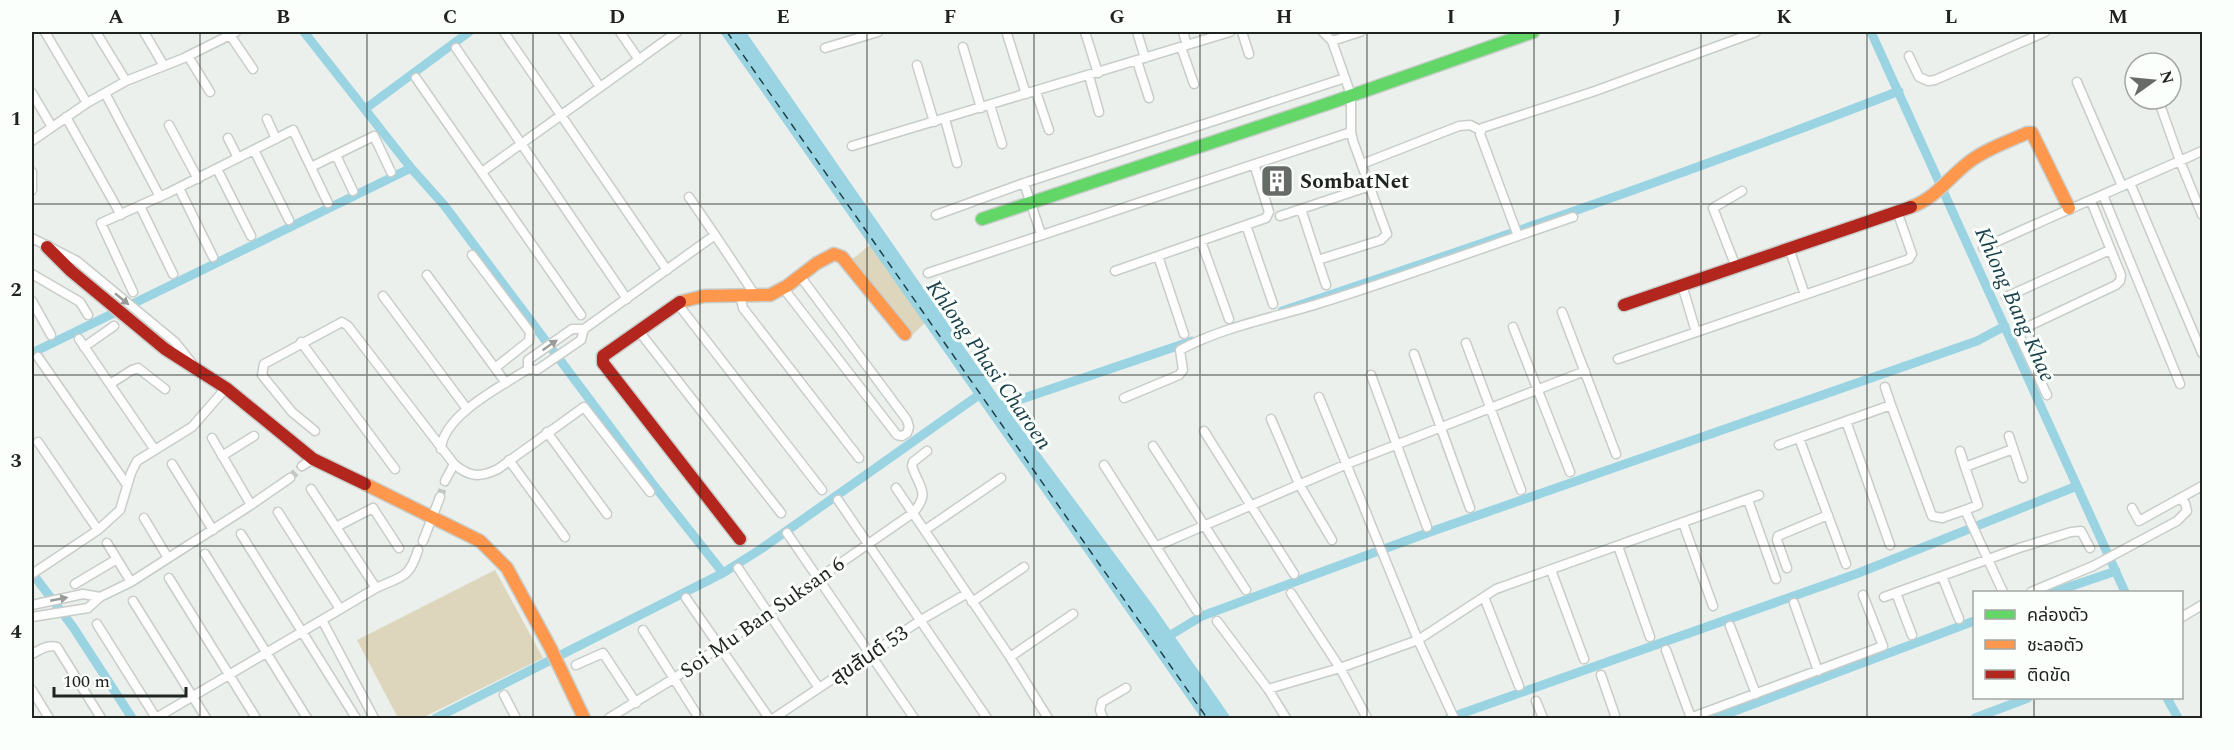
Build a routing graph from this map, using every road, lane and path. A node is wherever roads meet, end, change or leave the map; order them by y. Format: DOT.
graph roads {
  1 [pos="45,32"];
  2 [pos="96,32"];
  3 [pos="144,32"];
  4 [pos="504,32"];
  5 [pos="562,32"];
  6 [pos="620,32"];
  7 [pos="677,32"];
  8 [pos="878,32"];
  9 [pos="1085,32"];
  10 [pos="1137,32"];
  11 [pos="1183,32"];
  12 [pos="1230,32"];
  13 [pos="1242,32"];
  14 [pos="1323,32"];
  15 [pos="1360,32"];
  16 [pos="1533,32"];
  17 [pos="1756,32"];
  18 [pos="2019,32"];
  19 [pos="2045,32"];
  20 [pos="233,33"];
  21 [pos="1007,34"];
  22 [pos="1332,41"];
  23 [pos="2024,42"];
  24 [pos="1184,46"];
  25 [pos="963,47"];
  26 [pos="456,48"];
  27 [pos="825,48"];
  28 [pos="1249,54"];
  29 [pos="188,56"];
  30 [pos="1909,56"];
  31 [pos="1141,59"];
  32 [pos="639,60"];
  33 [pos="917,65"];
  34 [pos="164,66"];
  35 [pos="253,69"];
  36 [pos="1093,74"];
  37 [pos="416,78"];
  38 [pos="1345,78"];
  39 [pos="126,81"];
  40 [pos="2077,82"];
  41 [pos="1194,84"];
  42 [pos="600,87"];
  43 [pos="210,92"];
  44 [pos="1036,92"];
  45 [pos="32,93"];
  46 [pos="105,93"];
  47 [pos="1026,94"];
  48 [pos="1351,95"];
  49 [pos="1149,98"];
  50 [pos="87,103"];
  51 [pos="986,107"];
  52 [pos="2162,111"];
  53 [pos="1099,112"];
  54 [pos="561,115"];
  55 [pos="66,117"];
  56 [pos="267,119"];
  57 [pos="945,119"];
  58 [pos="934,122"];
  59 [pos="169,125"];
  60 [pos="52,127"];
  61 [pos="1049,130"];
  62 [pos="1480,130"];
  63 [pos="1351,132"];
  64 [pos="228,138"];
  65 [pos="276,139"];
  66 [pos="32,141"];
  67 [pos="521,144"];
  68 [pos="1002,144"];
  69 [pos="852,146"];
  70 [pos="254,150"];
  71 [pos="2202,151"];
  72 [pos="336,155"];
  73 [pos="238,158"];
  74 [pos="2180,161"];
  75 [pos="957,163"];
  76 [pos="1254,164"];
  77 [pos="1362,164"];
  78 [pos="311,168"];
  79 [pos="217,169"];
  80 [pos="32,172"];
  81 [pos="391,172"];
  82 [pos="482,172"];
  83 [pos="198,178"];
  84 [pos="1024,183"];
  85 [pos="2126,184"];
  86 [pos="1370,186"];
  87 [pos="179,188"];
  88 [pos="32,190"];
  89 [pos="353,191"];
  90 [pos="1742,191"];
  91 [pos="2103,195"];
  92 [pos="160,197"];
  93 [pos="689,197"];
  94 [pos="2091,201"];
  95 [pos="1030,202"];
  96 [pos="328,203"];
  97 [pos="140,206"];
  98 [pos="2069,208"];
  99 [pos="1301,209"];
  100 [pos="1897,211"];
  101 [pos="121,214"];
  102 [pos="936,215"];
  103 [pos="2202,215"];
  104 [pos="1281,216"];
  105 [pos="1573,218"];
  106 [pos="982,219"];
  107 [pos="289,220"];
  108 [pos="1246,225"];
  109 [pos="1041,234"];
  110 [pos="716,235"];
  111 [pos="250,236"];
  112 [pos="1518,236"];
  113 [pos="32,238"];
  114 [pos="1202,241"];
  115 [pos="47,247"];
  116 [pos="1789,248"];
  117 [pos="1983,249"];
  118 [pos="2110,250"];
  119 [pos="472,255"];
  120 [pos="1158,256"];
  121 [pos="213,257"];
  122 [pos="1318,260"];
  123 [pos="1736,267"];
  124 [pos="667,270"];
  125 [pos="1114,271"];
  126 [pos="928,273"];
  127 [pos="32,274"];
  128 [pos="172,274"];
  129 [pos="428,274"];
  130 [pos="800,276"];
  131 [pos="1326,285"];
  132 [pos="1682,285"];
  133 [pos="784,289"];
  134 [pos="133,292"];
  135 [pos="740,295"];
  136 [pos="755,295"];
  137 [pos="1805,295"];
  138 [pos="383,296"];
  139 [pos="2006,297"];
  140 [pos="627,299"];
  141 [pos="32,302"];
  142 [pos="676,303"];
  143 [pos="1273,304"];
  144 [pos="1624,305"];
  145 [pos="1562,312"];
  146 [pos="88,315"];
  147 [pos="581,315"];
  148 [pos="1229,319"];
  149 [pos="2202,322"];
  150 [pos="114,326"];
  151 [pos="1513,327"];
  152 [pos="2192,327"];
  153 [pos="584,329"];
  154 [pos="639,330"];
  155 [pos="1696,332"];
  156 [pos="905,334"];
  157 [pos="1184,334"];
  158 [pos="51,335"];
  159 [pos="79,339"];
  160 [pos="301,342"];
  161 [pos="1466,342"];
  162 [pos="84,347"];
  163 [pos="2202,353"];
  164 [pos="1414,354"];
  165 [pos="38,357"];
  166 [pos="1618,359"];
  167 [pos="531,366"];
  168 [pos="495,368"];
  169 [pos="1585,371"];
  170 [pos="1371,375"];
  171 [pos="506,383"];
  172 [pos="110,384"];
  173 [pos="2180,384"];
  174 [pos="1885,387"];
  175 [pos="226,388"];
  176 [pos="165,389"];
  177 [pos="1537,389"];
  178 [pos="2047,395"];
  179 [pos="1319,397"];
  180 [pos="1124,398"];
  181 [pos="1891,405"];
  182 [pos="1490,407"];
  183 [pos="467,409"];
  184 [pos="1271,419"];
  185 [pos="1846,421"];
  186 [pos="1440,426"];
  187 [pos="315,431"];
  188 [pos="1204,431"];
  189 [pos="547,432"];
  190 [pos="254,436"];
  191 [pos="2009,436"];
  192 [pos="212,438"];
  193 [pos="1800,438"];
  194 [pos="38,442"];
  195 [pos="1397,444"];
  196 [pos="1779,445"];
  197 [pos="1153,446"];
  198 [pos="441,449"];
  199 [pos="155,450"];
  200 [pos="2013,450"];
  201 [pos="927,451"];
  202 [pos="1959,451"];
  203 [pos="1616,454"];
  204 [pos="222,456"];
  205 [pos="859,458"];
  206 [pos="313,459"];
  207 [pos="509,460"];
  208 [pos="172,464"];
  209 [pos="454,464"];
  210 [pos="1347,464"];
  211 [pos="1104,465"];
  212 [pos="303,466"];
  213 [pos="1965,467"];
  214 [pos="395,469"];
  215 [pos="1570,472"];
  216 [pos="290,478"];
  217 [pos="1001,478"];
  218 [pos="2023,478"];
  219 [pos="446,481"];
  220 [pos="127,484"];
  221 [pos="1299,484"];
  222 [pos="2202,486"];
  223 [pos="896,488"];
  224 [pos="311,489"];
  225 [pos="822,490"];
  226 [pos="1521,490"];
  227 [pos="650,492"];
  228 [pos="1759,495"];
  229 [pos="440,497"];
  230 [pos="2180,499"];
  231 [pos="838,500"];
  232 [pos="1748,500"];
  233 [pos="251,505"];
  234 [pos="1251,505"];
  235 [pos="1470,508"];
  236 [pos="2132,508"];
  237 [pos="278,512"];
  238 [pos="781,513"];
  239 [pos="913,513"];
  240 [pos="1966,513"];
  241 [pos="607,514"];
  242 [pos="1828,515"];
  243 [pos="433,516"];
  244 [pos="144,519"];
  245 [pos="1683,523"];
  246 [pos="1205,525"];
  247 [pos="336,527"];
  248 [pos="1427,527"];
  249 [pos="98,530"];
  250 [pos="213,530"];
  251 [pos="925,530"];
  252 [pos="787,533"];
  253 [pos="241,534"];
  254 [pos="565,537"];
  255 [pos="740,538"];
  256 [pos="1332,540"];
  257 [pos="423,541"];
  258 [pos="107,543"];
  259 [pos="868,544"];
  260 [pos="1890,545"];
  261 [pos="1156,546"];
  262 [pos="1618,546"];
  263 [pos="399,548"];
  264 [pos="2090,548"];
  265 [pos="418,550"];
  266 [pos="205,554"];
  267 [pos="168,558"];
  268 [pos="117,559"];
  269 [pos="1987,560"];
  270 [pos="1846,564"];
  271 [pos="1024,567"];
  272 [pos="738,568"];
  273 [pos="1787,568"];
  274 [pos="1551,570"];
  275 [pos="32,574"];
  276 [pos="1294,574"];
  277 [pos="1942,576"];
  278 [pos="169,578"];
  279 [pos="818,578"];
  280 [pos="1776,579"];
  281 [pos="131,582"];
  282 [pos="75,584"];
  283 [pos="376,588"];
  284 [pos="1246,590"];
  285 [pos="2002,591"];
  286 [pos="2033,591"];
  287 [pos="1291,593"];
  288 [pos="1896,593"];
  289 [pos="966,594"];
  290 [pos="1863,595"];
  291 [pos="100,597"];
  292 [pos="1484,597"];
  293 [pos="1884,597"];
  294 [pos="686,598"];
  295 [pos="133,601"];
  296 [pos="972,602"];
  297 [pos="1794,603"];
  298 [pos="33,605"];
  299 [pos="2202,605"];
  300 [pos="1713,606"];
  301 [pos="340,609"];
  302 [pos="1197,611"];
  303 [pos="769,613"];
  304 [pos="1073,614"];
  305 [pos="2183,616"];
  306 [pos="36,617"];
  307 [pos="322,620"];
  308 [pos="921,620"];
  309 [pos="1959,620"];
  310 [pos="1217,621"];
  311 [pos="97,624"];
  312 [pos="1730,626"];
  313 [pos="643,630"];
  314 [pos="302,631"];
  315 [pos="1912,635"];
  316 [pos="1650,637"];
  317 [pos="1418,640"];
  318 [pos="719,647"];
  319 [pos="1666,650"];
  320 [pos="266,653"];
  321 [pos="32,654"];
  322 [pos="871,654"];
  323 [pos="1010,657"];
  324 [pos="1584,659"];
  325 [pos="576,665"];
  326 [pos="1340,668"];
  327 [pos="1818,671"];
  328 [pos="229,675"];
  329 [pos="1601,675"];
  330 [pos="673,679"];
  331 [pos="1519,686"];
  332 [pos="819,688"];
  333 [pos="1126,688"];
  334 [pos="1268,689"];
  335 [pos="32,690"];
  336 [pos="1756,694"];
  337 [pos="504,695"];
  338 [pos="192,696"];
  339 [pos="1536,701"];
  340 [pos="636,703"];
  341 [pos="1453,714"];
  342 [pos="49,718"];
  343 [pos="101,718"];
  344 [pos="156,718"];
  345 [pos="206,718"];
  346 [pos="256,718"];
  347 [pos="307,718"];
  348 [pos="356,718"];
  349 [pos="374,718"];
  350 [pos="516,718"];
  351 [pos="584,718"];
  352 [pos="609,718"];
  353 [pos="699,718"];
  354 [pos="769,718"];
  355 [pos="774,718"];
  356 [pos="914,718"];
  357 [pos="987,718"];
  358 [pos="1048,718"];
  359 [pos="1103,718"];
  360 [pos="1286,718"];
  361 [pos="1367,718"];
  362 [pos="1543,718"];
  363 [pos="1616,718"];
  364 [pos="1690,718"];
  1 -- 50 [label="street"];
  2 -- 39 [label="street"];
  3 -- 34 [label="street"];
  4 -- 54 [label="street"];
  5 -- 42 [label="street"];
  6 -- 32 [label="street"];
  7 -- 32 [label="street"];
  8 -- 27 [label="street"];
  9 -- 36 [label="street"];
  10 -- 31 [label="street"];
  11 -- 24 [label="street"];
  12 -- 24 [label="street"];
  13 -- 28 [label="street"];
  14 -- 22 [label="street"];
  15 -- 22 [label="street"];
  16 -- 48 [label="street"];
  17 -- 62 [label="street"];
  18 -- 23 [label="street"];
  19 -- 23 [label="street"];
  20 -- 29 [label="street"];
  20 -- 35 [label="street"];
  21 -- 47 [label="street"];
  22 -- 38 [label="street"];
  23 -- 30 [label="street"];
  24 -- 31 [label="street"];
  24 -- 41 [label="street"];
  25 -- 51 [label="street"];
  26 -- 67 [label="street"];
  29 -- 34 [label="street"];
  29 -- 43 [label="street"];
  31 -- 36 [label="street"];
  31 -- 49 [label="street"];
  32 -- 42 [label="street"];
  33 -- 58 [label="street"];
  34 -- 39 [label="street"];
  36 -- 44 [label="street"];
  36 -- 53 [label="street"];
  37 -- 82 [label="street"];
  38 -- 48 [label="street"];
  38 -- 84 [label="street"];
  39 -- 46 [label="street"];
  40 -- 85 [label="street"];
  42 -- 54 [label="street"];
  44 -- 47 [label="street"];
  44 -- 61 [label="street"];
  45 -- 60 [label="street"];
  46 -- 50 [label="street"];
  46 -- 92 [label="street"];
  47 -- 51 [label="street"];
  48 -- 63 [label="street"];
  48 -- 95 [label="street"];
  50 -- 55 [label="street"];
  51 -- 57 [label="street"];
  51 -- 68 [label="street"];
  52 -- 74 [label="street"];
  54 -- 67 [label="street"];
  54 -- 124 [label="street"];
  55 -- 60 [label="street"];
  55 -- 101 [label="street"];
  56 -- 65 [label="street"];
  57 -- 58 [label="street"];
  57 -- 75 [label="street"];
  58 -- 69 [label="street"];
  59 -- 83 [label="street"];
  60 -- 66 [label="street"];
  62 -- 77 [label="street"];
  62 -- 112 [label="street"];
  63 -- 76 [label="street"];
  63 -- 77 [label="street"];
  64 -- 73 [label="street"];
  65 -- 70 [label="street"];
  65 -- 78 [label="street"];
  67 -- 82 [label="street"];
  67 -- 140 [label="street"];
  70 -- 73 [label="street"];
  70 -- 107 [label="street"];
  71 -- 74 [label="street"];
  72 -- 78 [label="street"];
  72 -- 81 [label="street"];
  72 -- 89 [label="street"];
  73 -- 79 [label="street"];
  74 -- 85 [label="street"];
  74 -- 103 [label="street"];
  76 -- 108 [label="street"];
  76 -- 109 [label="street"];
  77 -- 86 [label="street"];
  78 -- 96 [label="street"];
  79 -- 83 [label="street"];
  79 -- 111 [label="street"];
  80 -- 88 [label="street"];
  82 -- 147 [label="street"];
  83 -- 87 [label="street"];
  84 -- 95 [label="street"];
  84 -- 102 [label="street"];
  85 -- 91 [label="street"];
  85 -- 152 [label="street"];
  86 -- 99 [label="street"];
  86 -- 122 [label="street"];
  87 -- 92 [label="street"];
  87 -- 121 [label="street"];
  90 -- 123 [label="street"];
  91 -- 94 [label="street"];
  91 -- 173 [label="street"];
  92 -- 97 [label="street"];
  93 -- 110 [label="street"];
  94 -- 98 [label="street"];
  94 -- 118 [label="street"];
  95 -- 106 [label="street"];
  95 -- 109 [label="street"];
  97 -- 101 [label="street"];
  97 -- 128 [label="street"];
  98 -- 100 [label="street"];
  98 -- 117 [label="street"];
  99 -- 104 [label="street"];
  99 -- 122 [label="street"];
  100 -- 116 [label="street"];
  100 -- 137 [label="street"];
  101 -- 134 [label="street"];
  105 -- 112 [label="street"];
  108 -- 114 [label="street"];
  108 -- 143 [label="street"];
  109 -- 126 [label="street"];
  110 -- 124 [label="street"];
  110 -- 136 [label="street"];
  112 -- 180 [label="street"];
  113 -- 115 [label="street"];
  114 -- 120 [label="street"];
  114 -- 148 [label="street"];
  115 -- 175 [label="street"];
  116 -- 123 [label="street"];
  116 -- 137 [label="street"];
  118 -- 139 [label="street"];
  118 -- 178 [label="street"];
  119 -- 168 [label="street"];
  120 -- 125 [label="street"];
  120 -- 157 [label="street"];
  122 -- 131 [label="street"];
  123 -- 132 [label="street"];
  124 -- 140 [label="street"];
  127 -- 146 [label="street"];
  129 -- 168 [label="street"];
  130 -- 133 [label="street"];
  130 -- 133 [label="street"];
  130 -- 156 [label="street"];
  132 -- 144 [label="street"];
  132 -- 155 [label="street"];
  133 -- 136 [label="street"];
  135 -- 136 [label="street"];
  135 -- 142 [label="street"];
  135 -- 205 [label="street"];
  137 -- 155 [label="street"];
  138 -- 183 [label="street"];
  140 -- 153 [label="street"];
  141 -- 158 [label="street"];
  142 -- 154 [label="street"];
  142 -- 225 [label="street"];
  145 -- 169 [label="street"];
  149 -- 152 [label="street"];
  150 -- 162 [label="street"];
  151 -- 177 [label="street"];
  152 -- 163 [label="street"];
  167 -- 153 [label="street, one-way"];
  153 -- 167 [label="street"];
  154 -- 238 [label="street"];
  154 -- 255 [label="street"];
  155 -- 166 [label="street"];
  159 -- 162 [label="street"];
  160 -- 187 [label="street"];
  160 -- 198 [label="street"];
  160 -- 214 [label="street"];
  161 -- 182 [label="street"];
  162 -- 172 [label="street"];
  164 -- 186 [label="street"];
  165 -- 220 [label="street"];
  167 -- 171 [label="street"];
  168 -- 171 [label="street"];
  169 -- 177 [label="street"];
  169 -- 203 [label="street"];
  170 -- 195 [label="street"];
  171 -- 183 [label="street"];
  172 -- 176 [label="street"];
  172 -- 199 [label="street"];
  174 -- 181 [label="street"];
  175 -- 199 [label="street"];
  175 -- 206 [label="street"];
  177 -- 182 [label="street"];
  177 -- 215 [label="street"];
  179 -- 210 [label="street"];
  181 -- 185 [label="street"];
  181 -- 240 [label="street"];
  182 -- 186 [label="street"];
  182 -- 226 [label="street"];
  183 -- 198 [label="street"];
  184 -- 221 [label="street"];
  185 -- 193 [label="street"];
  185 -- 260 [label="street"];
  186 -- 195 [label="street"];
  186 -- 235 [label="street"];
  188 -- 234 [label="street"];
  189 -- 207 [label="street"];
  189 -- 227 [label="street"];
  189 -- 241 [label="street"];
  190 -- 204 [label="street"];
  191 -- 200 [label="street"];
  192 -- 204 [label="street"];
  193 -- 196 [label="street"];
  193 -- 242 [label="street"];
  194 -- 249 [label="street"];
  195 -- 210 [label="street"];
  195 -- 248 [label="street"];
  197 -- 246 [label="street"];
  198 -- 209 [label="street"];
  199 -- 220 [label="street"];
  200 -- 213 [label="street"];
  200 -- 218 [label="street"];
  201 -- 239 [label="street"];
  202 -- 213 [label="street"];
  204 -- 233 [label="street"];
  206 -- 212 [label="street"];
  206 -- 243 [label="street"];
  207 -- 209 [label="street"];
  207 -- 254 [label="street"];
  208 -- 250 [label="street"];
  209 -- 219 [label="street"];
  210 -- 221 [label="street"];
  210 -- 317 [label="street"];
  211 -- 261 [label="street"];
  213 -- 240 [label="street"];
  216 -- 233 [label="street"];
  217 -- 251 [label="street"];
  220 -- 249 [label="street"];
  221 -- 234 [label="street"];
  221 -- 256 [label="street"];
  222 -- 230 [label="street"];
  223 -- 239 [label="street"];
  224 -- 247 [label="street"];
  228 -- 232 [label="street"];
  229 -- 243 [label="street"];
  230 -- 236 [label="street"];
  230 -- 286 [label="street"];
  231 -- 259 [label="street"];
  232 -- 245 [label="street"];
  232 -- 280 [label="street"];
  233 -- 250 [label="street"];
  234 -- 246 [label="street"];
  234 -- 276 [label="street"];
  237 -- 301 [label="street"];
  239 -- 251 [label="street"];
  239 -- 259 [label="street, Soi Mu Ban Suksan 6"];
  240 -- 269 [label="street"];
  242 -- 270 [label="street"];
  242 -- 273 [label="street"];
  243 -- 257 [label="street"];
  243 -- 351 [label="street"];
  244 -- 267 [label="street"];
  245 -- 262 [label="street"];
  245 -- 300 [label="street"];
  246 -- 261 [label="street"];
  246 -- 284 [label="street"];
  247 -- 263 [label="street"];
  247 -- 283 [label="street"];
  249 -- 275 [label="street"];
  250 -- 267 [label="street"];
  251 -- 289 [label="street"];
  252 -- 279 [label="street"];
  253 -- 314 [label="street"];
  258 -- 268 [label="street"];
  259 -- 279 [label="street, Soi Mu Ban Suksan 6"];
  259 -- 308 [label="street"];
  261 -- 302 [label="street"];
  262 -- 274 [label="street"];
  262 -- 316 [label="street"];
  264 -- 269 [label="street"];
  265 -- 283 [label="street"];
  266 -- 320 [label="street"];
  267 -- 281 [label="street"];
  268 -- 281 [label="street"];
  268 -- 282 [label="street"];
  269 -- 277 [label="street"];
  269 -- 285 [label="street"];
  271 -- 296 [label="street"];
  272 -- 303 [label="street"];
  274 -- 292 [label="street"];
  274 -- 324 [label="street"];
  277 -- 288 [label="street"];
  277 -- 309 [label="street"];
  278 -- 328 [label="street"];
  279 -- 303 [label="street, Soi Mu Ban Suksan 6"];
  279 -- 322 [label="street"];
  281 -- 291 [label="street"];
  283 -- 301 [label="street"];
  287 -- 326 [label="street"];
  288 -- 293 [label="street"];
  288 -- 315 [label="street"];
  289 -- 296 [label="street"];
  289 -- 308 [label="street, สุขสันต์ 53"];
  290 -- 327 [label="street"];
  298 -- 291 [label="street, one-way"];
  291 -- 306 [label="street"];
  292 -- 317 [label="street"];
  292 -- 331 [label="street"];
  294 -- 318 [label="street"];
  295 -- 338 [label="street"];
  296 -- 323 [label="street"];
  297 -- 327 [label="street"];
  299 -- 305 [label="street"];
  301 -- 307 [label="street"];
  303 -- 318 [label="street, Soi Mu Ban Suksan 6"];
  303 -- 332 [label="street"];
  304 -- 323 [label="street"];
  307 -- 314 [label="street"];
  307 -- 349 [label="street"];
  308 -- 322 [label="street, สุขสันต์ 53"];
  308 -- 357 [label="street"];
  310 -- 334 [label="street"];
  311 -- 344 [label="street"];
  312 -- 336 [label="street"];
  313 -- 330 [label="street"];
  314 -- 320 [label="street"];
  314 -- 348 [label="street"];
  317 -- 326 [label="street"];
  317 -- 341 [label="street"];
  318 -- 330 [label="street, Soi Mu Ban Suksan 6"];
  318 -- 354 [label="street"];
  319 -- 364 [label="street"];
  320 -- 328 [label="street"];
  320 -- 347 [label="street"];
  321 -- 343 [label="street"];
  322 -- 332 [label="street, สุขสันต์ 53"];
  322 -- 356 [label="street"];
  323 -- 358 [label="street"];
  325 -- 340 [label="street"];
  326 -- 334 [label="street"];
  326 -- 361 [label="street"];
  327 -- 336 [label="street"];
  328 -- 338 [label="street"];
  328 -- 346 [label="street"];
  329 -- 363 [label="street"];
  330 -- 340 [label="street, Soi Mu Ban Suksan 6"];
  330 -- 353 [label="street"];
  332 -- 355 [label="street, สุขสันต์ 53"];
  333 -- 359 [label="street"];
  334 -- 360 [label="street"];
  335 -- 342 [label="street"];
  336 -- 364 [label="street"];
  337 -- 350 [label="street"];
  338 -- 344 [label="street"];
  338 -- 345 [label="street"];
  339 -- 362 [label="street"];
  340 -- 352 [label="street, Soi Mu Ban Suksan 6"];
}
